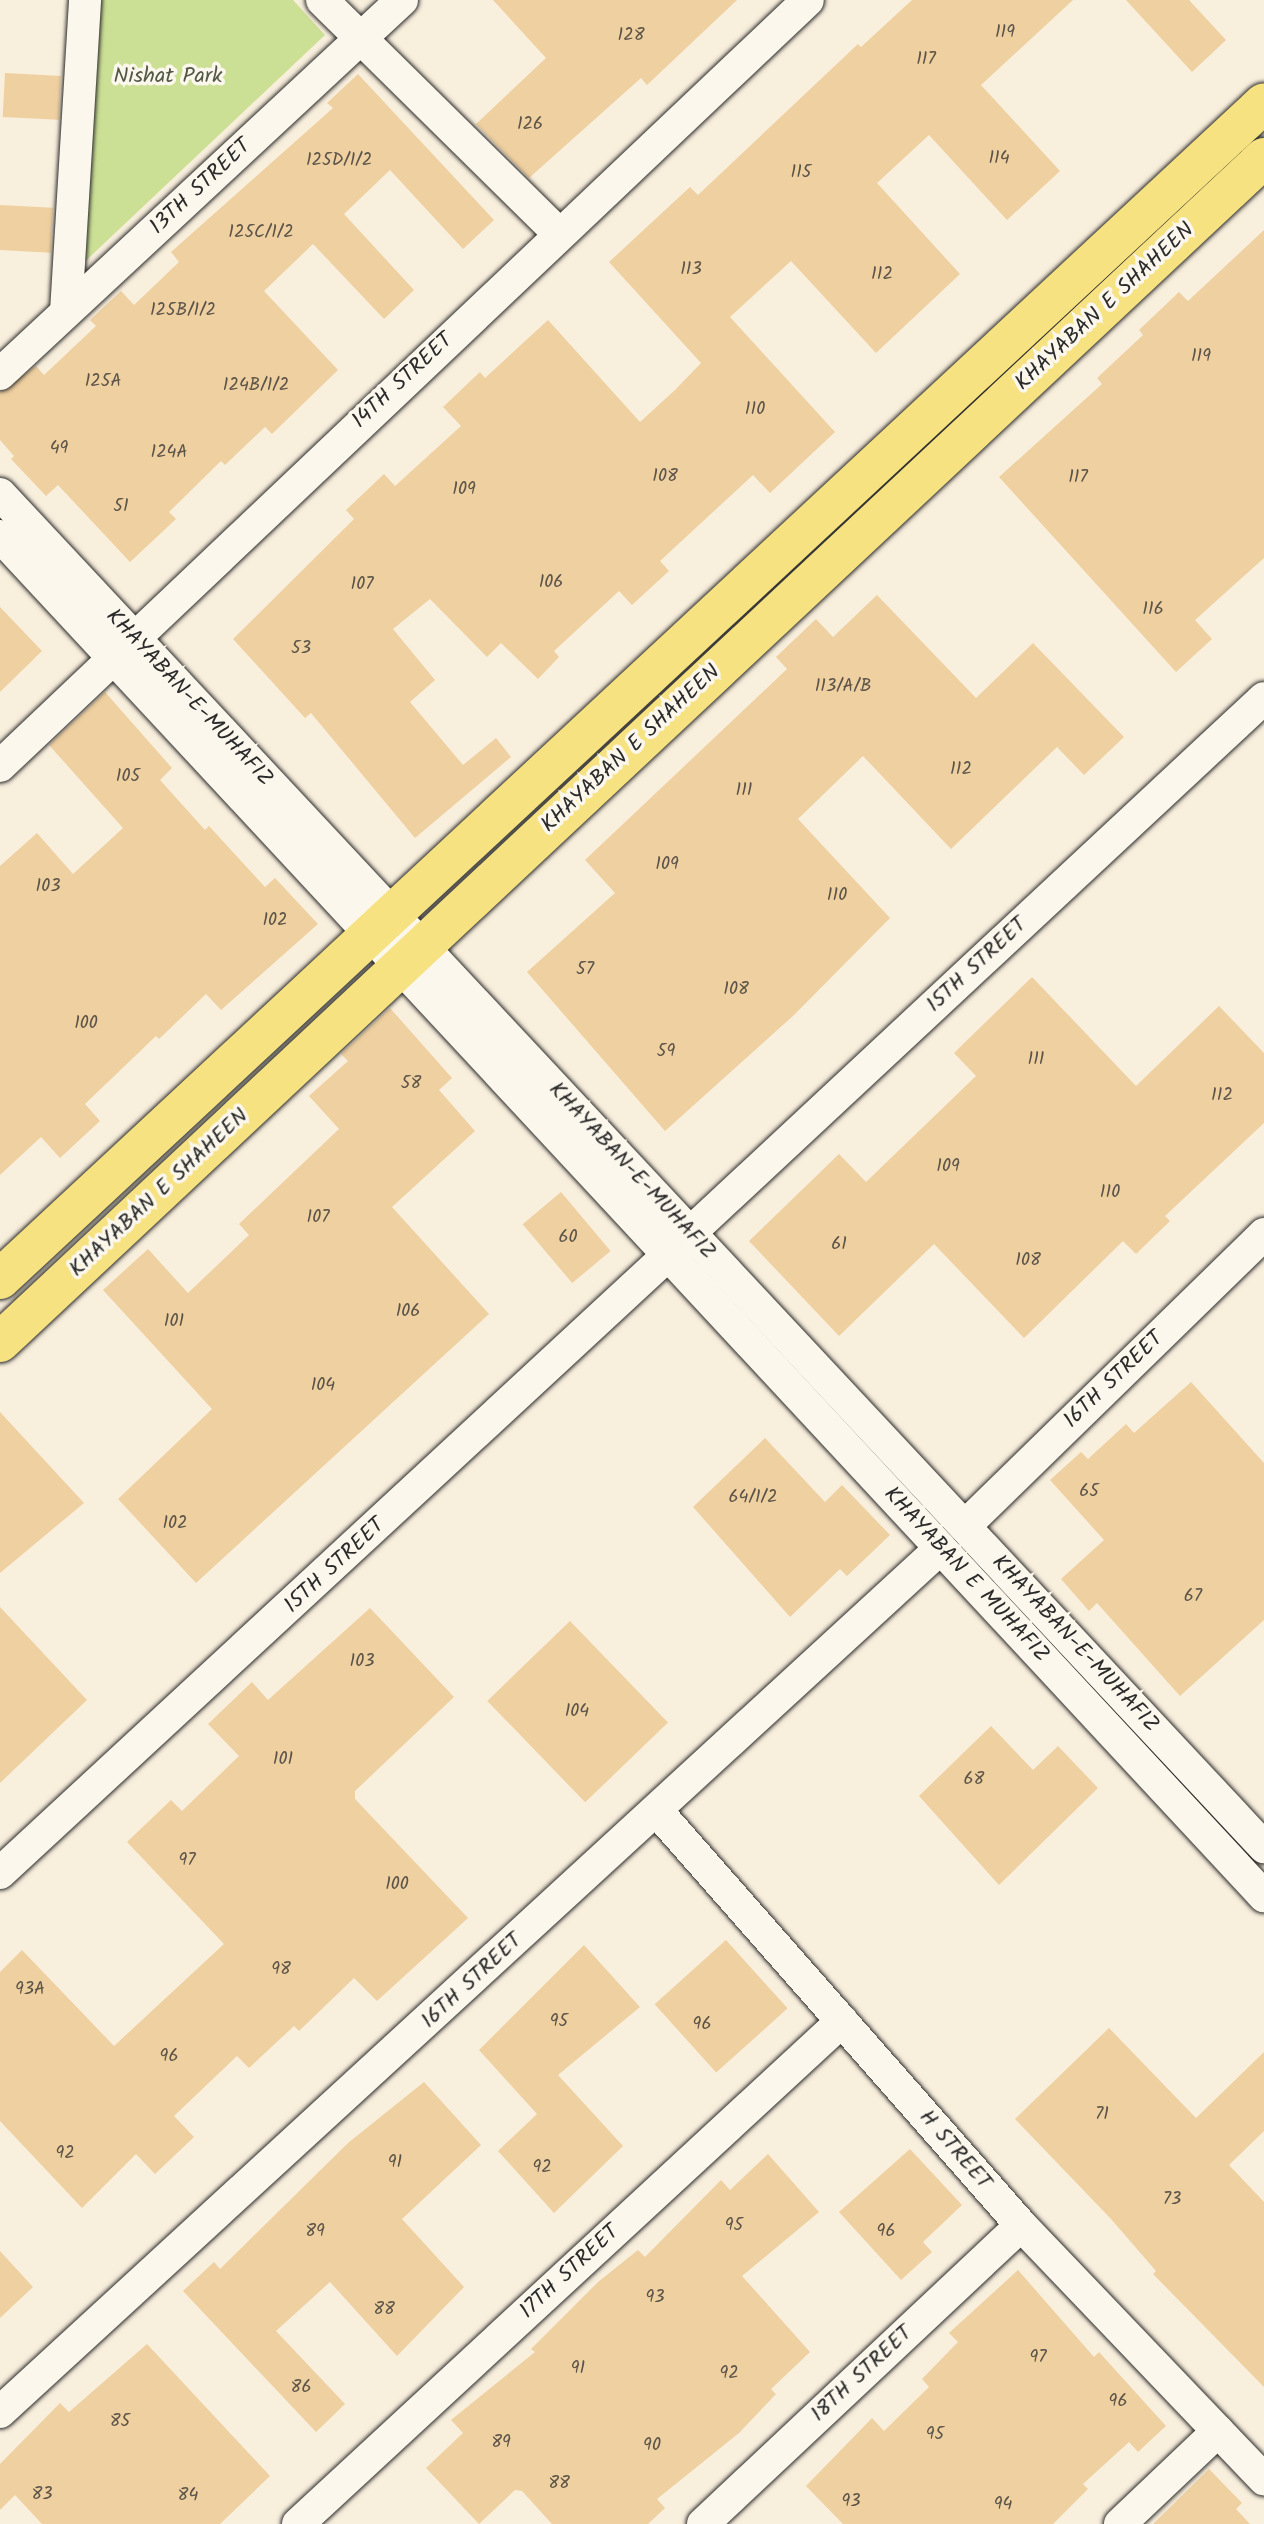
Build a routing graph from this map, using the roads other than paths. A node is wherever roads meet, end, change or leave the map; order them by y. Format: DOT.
graph roads {
  1 [pos="85,0"];
  2 [pos="322,0"];
  3 [pos="402,0"];
  4 [pos="808,0"];
  5 [pos="360,39"];
  6 [pos="1264,103"];
  7 [pos="1264,158"];
  8 [pos="559,234"];
  9 [pos="66,312"];
  10 [pos="0,374"];
  11 [pos="0,494"];
  12 [pos="0,536"];
  13 [pos="132,636"];
  14 [pos="109,659"];
  15 [pos="1264,698"];
  16 [pos="0,766"];
  17 [pos="380,925"];
  18 [pos="410,956"];
  19 [pos="691,1232"];
  20 [pos="1259,1250"];
  21 [pos="666,1257"];
  22 [pos="0,1279"];
  23 [pos="0,1342"];
  24 [pos="834,1386"];
  25 [pos="811,1410"];
  26 [pos="965,1526"];
  27 [pos="941,1548"];
  28 [pos="1111,1683"];
  29 [pos="1087,1705"];
  30 [pos="657,1811"];
  31 [pos="1264,1847"];
  32 [pos="0,1873"];
  33 [pos="1264,1896"];
  34 [pos="842,2021"];
  35 [pos="1021,2225"];
  36 [pos="0,2412"];
  37 [pos="1218,2431"];
  38 [pos="1264,2479"];
  39 [pos="298,2524"];
  40 [pos="703,2524"];
  41 [pos="1120,2524"];
  1 -- 9 [label="street"];
  2 -- 5 [label="street"];
  3 -- 5 [label="street, 13TH STREET"];
  4 -- 8 [label="street, 14TH STREET"];
  5 -- 8 [label="street"];
  5 -- 9 [label="street, 13TH STREET"];
  6 -- 17 [label="main road, KHAYABAN E SHAHEEN"];
  7 -- 18 [label="main road, KHAYABAN E SHAHEEN"];
  8 -- 13 [label="street, 14TH STREET"];
  9 -- 10 [label="street, 13TH STREET"];
  11 -- 13 [label="street, KHAYABAN-E-MUHAFIZ"];
  12 -- 14 [label="street, KHAYABAN-E-MUHAFIZ"];
  13 -- 14 [label="street, 14TH STREET"];
  13 -- 17 [label="street, KHAYABAN-E-MUHAFIZ"];
  14 -- 16 [label="street, 14TH STREET"];
  14 -- 17 [label="street, KHAYABAN-E-MUHAFIZ"];
  15 -- 19 [label="street, 15TH STREET"];
  17 -- 18 [label="street, KHAYABAN-E-MUHAFIZ"];
  17 -- 22 [label="main road, KHAYABAN E SHAHEEN"];
  18 -- 19 [label="street, KHAYABAN-E-MUHAFIZ"];
  18 -- 21 [label="street, KHAYABAN-E-MUHAFIZ"];
  18 -- 23 [label="main road, KHAYABAN E SHAHEEN"];
  19 -- 24 [label="street, KHAYABAN-E-MUHAFIZ"];
  20 -- 26 [label="street, 16TH STREET"];
  21 -- 25 [label="street, KHAYABAN E MUHAFIZ"];
  21 -- 32 [label="street, 15TH STREET"];
  24 -- 25 [label="street"];
  24 -- 26 [label="street, KHAYABAN-E-MUHAFIZ"];
  25 -- 27 [label="street, KHAYABAN E MUHAFIZ"];
  26 -- 28 [label="street, KHAYABAN-E-MUHAFIZ"];
  27 -- 29 [label="street, KHAYABAN E MUHAFIZ"];
  27 -- 30 [label="street, 16TH STREET"];
  28 -- 29 [label="street"];
  28 -- 31 [label="street, KHAYABAN-E-MUHAFIZ"];
  29 -- 33 [label="street, KHAYABAN E MUHAFIZ"];
  30 -- 34 [label="street, H STREET"];
  30 -- 36 [label="street, 16TH STREET"];
  34 -- 35 [label="street, H STREET"];
  34 -- 39 [label="street, 17TH STREET"];
  35 -- 37 [label="street, H STREET"];
  35 -- 40 [label="street, 18TH STREET"];
  37 -- 38 [label="street, H STREET"];
  37 -- 41 [label="street"];
}
